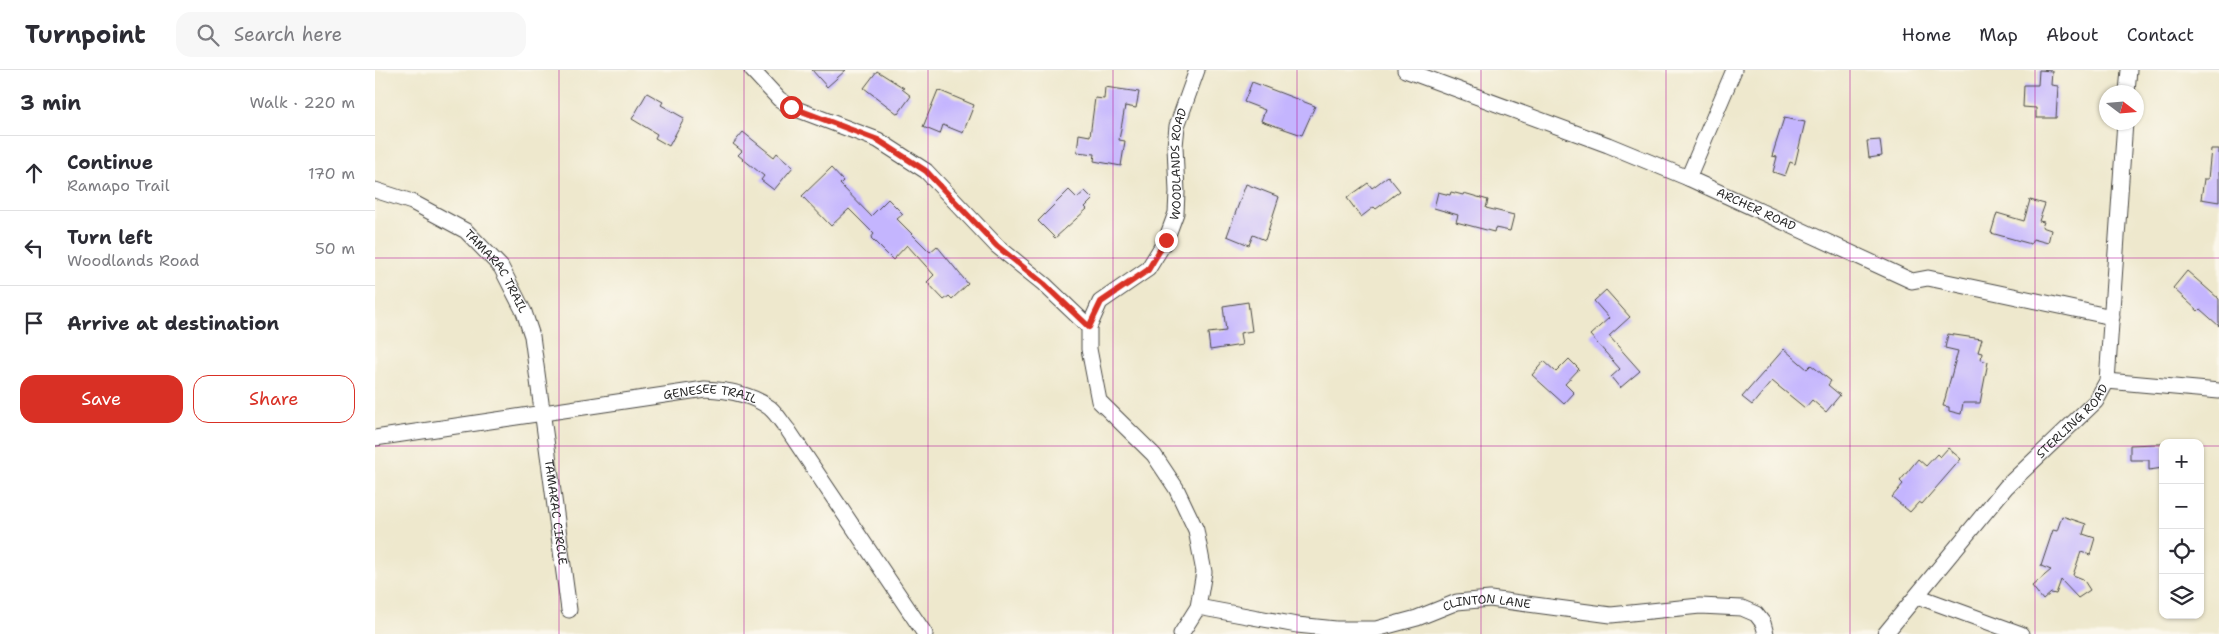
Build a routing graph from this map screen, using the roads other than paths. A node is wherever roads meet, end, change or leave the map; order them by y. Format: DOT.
graph roads {
  1 [pos="752,70"];
  2 [pos="1197,70"];
  3 [pos="1405,70"];
  4 [pos="1734,70"];
  5 [pos="2129,70"];
  6 [pos="2128,85"];
  7 [pos="2124,130"];
  8 [pos="1688,178"];
  9 [pos="375,190"];
  10 [pos="2112,317"];
  11 [pos="1089,327"];
  12 [pos="2107,381"];
  13 [pos="2219,391"];
  14 [pos="542,413"];
  15 [pos="375,438"];
  16 [pos="1917,596"];
  17 [pos="1198,607"];
  18 [pos="569,610"];
  19 [pos="925,634"];
  20 [pos="1181,634"];
  21 [pos="1766,634"];
  22 [pos="1885,634"];
  23 [pos="2021,634"];
  1 -- 11 [label="street"];
  2 -- 11 [label="street, WOODLANDS ROAD"];
  3 -- 8 [label="street, ARCHER ROAD"];
  4 -- 8 [label="street"];
  5 -- 6 [label="street"];
  7 -- 10 [label="street, STERLING ROAD"];
  8 -- 10 [label="street, ARCHER ROAD"];
  9 -- 14 [label="street, TAMARAC TRAIL"];
  10 -- 12 [label="street, STERLING ROAD"];
  11 -- 17 [label="street, WOODLANDS ROAD"];
  12 -- 13 [label="street"];
  12 -- 16 [label="street, STERLING ROAD"];
  14 -- 15 [label="street, GENESEE TRAIL"];
  14 -- 18 [label="street, TAMARAC CIRCLE"];
  14 -- 19 [label="street, GENESEE TRAIL"];
  16 -- 22 [label="street, STERLING ROAD"];
  16 -- 23 [label="street"];
  17 -- 20 [label="street, WOODLANDS ROAD"];
  17 -- 21 [label="street, CLINTON LANE"];
}
